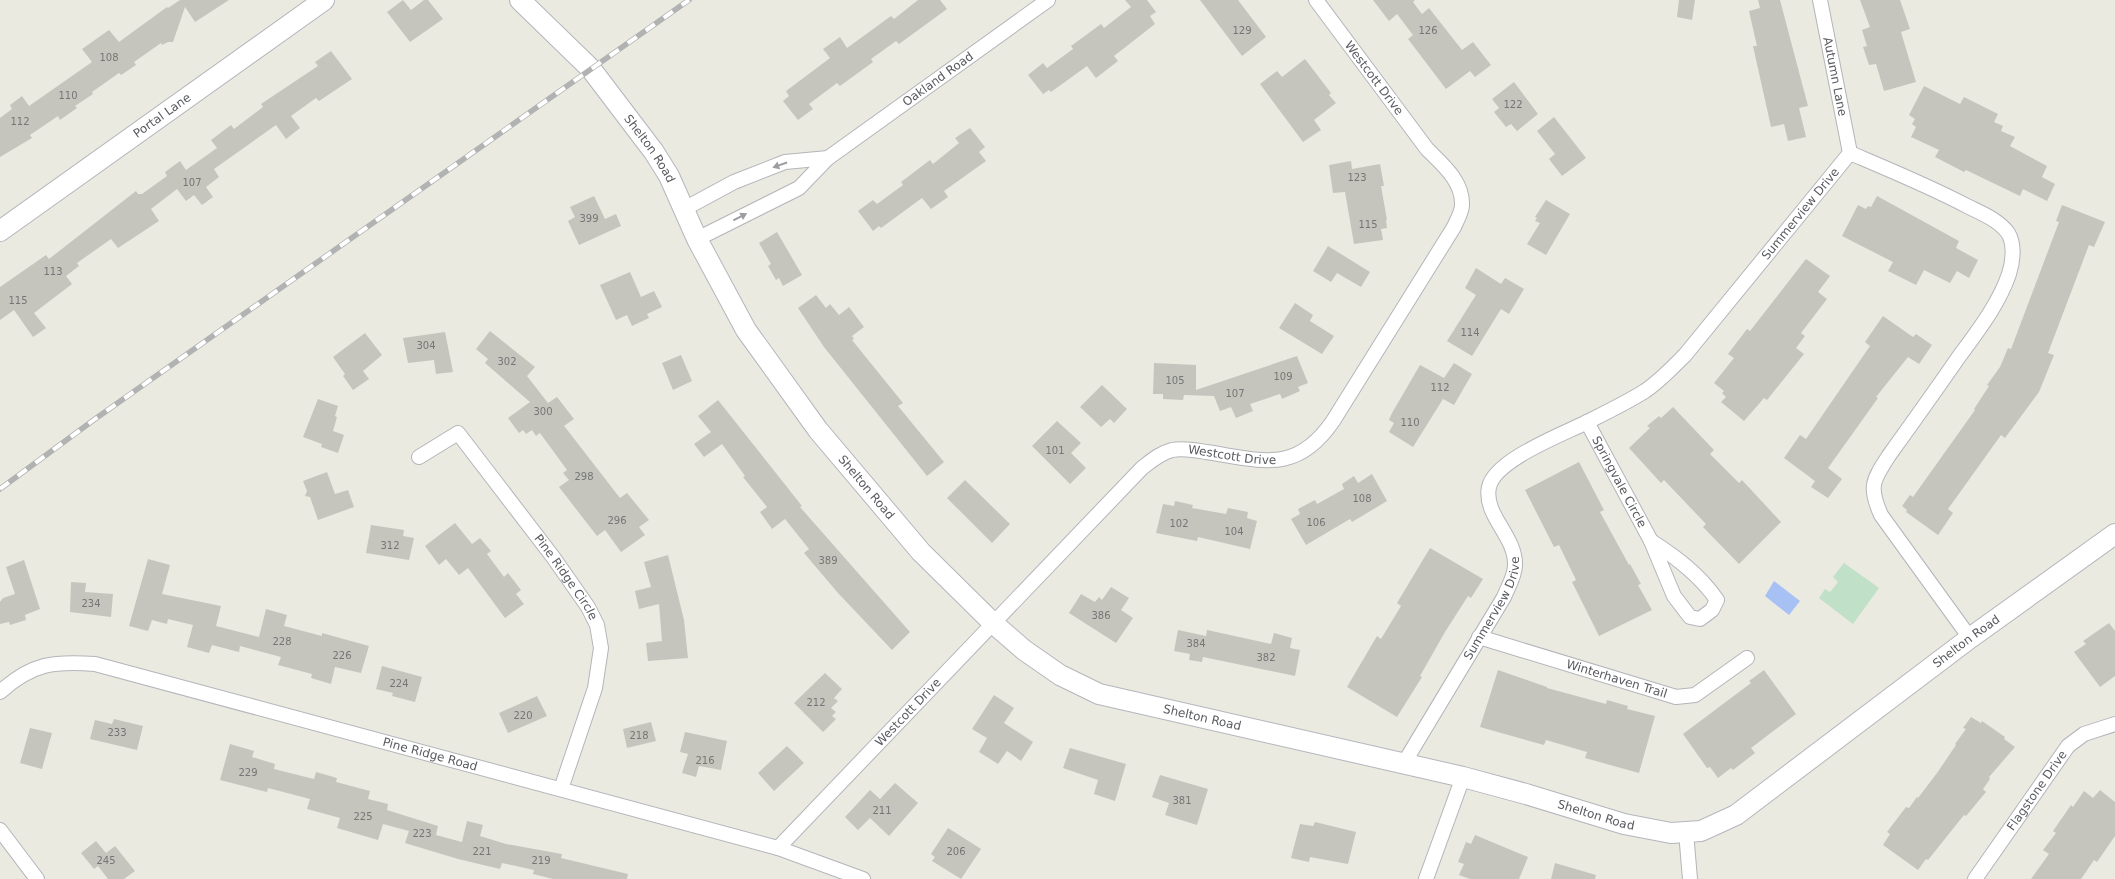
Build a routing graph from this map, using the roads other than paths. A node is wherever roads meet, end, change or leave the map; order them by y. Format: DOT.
graph roads {
  1 [pos="324,0"];
  2 [pos="520,0"];
  3 [pos="1048,0"];
  4 [pos="1316,0"];
  5 [pos="1820,0"];
  6 [pos="1850,153"];
  7 [pos="828,158"];
  8 [pos="684,209"];
  9 [pos="0,231"];
  10 [pos="696,239"];
  11 [pos="1587,422"];
  12 [pos="419,458"];
  13 [pos="2115,534"];
  14 [pos="1651,541"];
  15 [pos="994,624"];
  16 [pos="1479,637"];
  17 [pos="1970,638"];
  18 [pos="1747,658"];
  19 [pos="0,692"];
  20 [pos="2115,724"];
  21 [pos="1404,763"];
  22 [pos="1463,777"];
  23 [pos="562,789"];
  24 [pos="0,830"];
  25 [pos="1686,832"];
  26 [pos="778,848"];
  27 [pos="37,879"];
  28 [pos="863,879"];
  29 [pos="1426,879"];
  30 [pos="1690,879"];
  31 [pos="1975,879"];
  1 -- 9 [label="street, Portal Lane"];
  2 -- 8 [label="street, Shelton Road"];
  3 -- 7 [label="street, Oakland Road"];
  4 -- 15 [label="street, Westcott Drive"];
  5 -- 6 [label="street, Autumn Lane"];
  6 -- 11 [label="street, Summerview Drive"];
  6 -- 17 [label="street"];
  7 -- 8 [label="street, one-way"];
  10 -- 7 [label="street, Oakland Road, one-way"];
  8 -- 10 [label="street, Shelton Road"];
  10 -- 15 [label="street, Shelton Road"];
  11 -- 14 [label="street, Springvale Circle"];
  11 -- 16 [label="street, Summerview Drive"];
  12 -- 23 [label="street, Pine Ridge Circle"];
  13 -- 17 [label="street, Shelton Road"];
  14 -- 14 [label="street, Springvale Circle"];
  15 -- 21 [label="street, Shelton Road"];
  15 -- 26 [label="street, Westcott Drive"];
  16 -- 18 [label="street, Winterhaven Trail"];
  16 -- 21 [label="street, Summerview Drive"];
  17 -- 25 [label="street, Shelton Road"];
  19 -- 23 [label="street, Pine Ridge Road"];
  20 -- 31 [label="street, Flagstone Drive"];
  21 -- 22 [label="street, Shelton Road"];
  22 -- 25 [label="street, Shelton Road"];
  22 -- 29 [label="street"];
  23 -- 26 [label="street, Pine Ridge Road"];
  24 -- 27 [label="street"];
  25 -- 30 [label="street"];
  26 -- 28 [label="street, Pine Ridge Road"];
}
